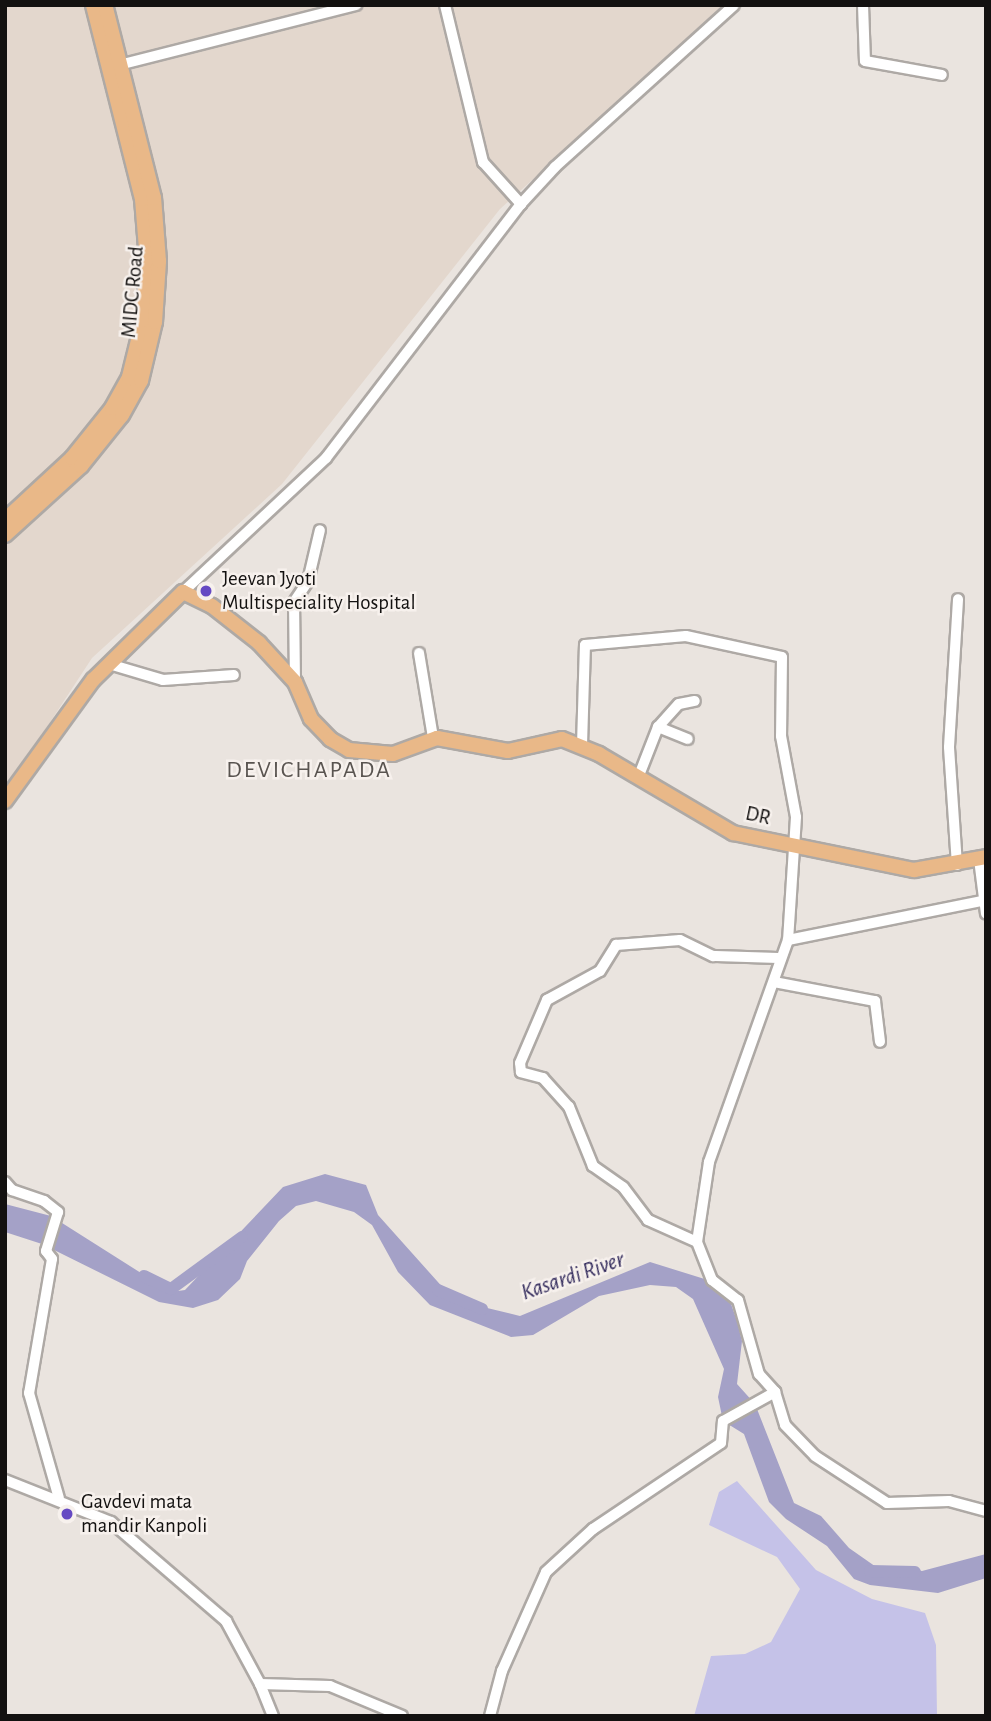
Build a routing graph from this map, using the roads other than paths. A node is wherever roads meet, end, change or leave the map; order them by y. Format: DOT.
graph roads {
  1 [pos="93,5"];
  2 [pos="105,5"];
  3 [pos="356,5"];
  4 [pos="445,5"];
  5 [pos="734,5"];
  6 [pos="863,5"];
  7 [pos="311,11"];
  8 [pos="115,66"];
  9 [pos="942,75"];
  10 [pos="521,204"];
  11 [pos="5,520"];
  12 [pos="320,530"];
  13 [pos="5,535"];
  14 [pos="183,592"];
  15 [pos="958,599"];
  16 [pos="419,653"];
  17 [pos="109,664"];
  18 [pos="234,675"];
  19 [pos="295,682"];
  20 [pos="695,701"];
  21 [pos="658,727"];
  22 [pos="433,738"];
  23 [pos="688,739"];
  24 [pos="582,745"];
  25 [pos="638,778"];
  26 [pos="5,801"];
  27 [pos="791,845"];
  28 [pos="982,858"];
  29 [pos="957,865"];
  30 [pos="983,901"];
  31 [pos="986,914"];
  32 [pos="788,940"];
  33 [pos="781,958"];
  34 [pos="774,982"];
  35 [pos="880,1042"];
  36 [pos="5,1182"];
  37 [pos="697,1242"];
  38 [pos="775,1392"];
  39 [pos="5,1480"];
  40 [pos="59,1498"];
  41 [pos="986,1511"];
  42 [pos="260,1684"];
  43 [pos="273,1716"];
  44 [pos="402,1716"];
  45 [pos="490,1716"];
  1 -- 8 [label="main road, MIDC Road"];
  2 -- 8 [label="main road, MIDC Road"];
  3 -- 7 [label="street"];
  4 -- 10 [label="street"];
  5 -- 10 [label="street"];
  6 -- 9 [label="street"];
  7 -- 8 [label="street"];
  8 -- 11 [label="main road, MIDC Road"];
  8 -- 13 [label="main road, MIDC Road"];
  10 -- 14 [label="street"];
  12 -- 19 [label="street"];
  14 -- 17 [label="main road"];
  14 -- 19 [label="main road"];
  15 -- 29 [label="street"];
  16 -- 22 [label="street"];
  17 -- 18 [label="street"];
  17 -- 26 [label="main road"];
  19 -- 22 [label="main road"];
  20 -- 21 [label="street"];
  21 -- 23 [label="street"];
  21 -- 25 [label="street"];
  22 -- 24 [label="main road, DR"];
  24 -- 25 [label="main road, DR"];
  24 -- 27 [label="street"];
  25 -- 27 [label="main road, DR"];
  27 -- 29 [label="main road, DR"];
  27 -- 32 [label="street"];
  28 -- 29 [label="main road, DR"];
  28 -- 30 [label="street"];
  30 -- 31 [label="street"];
  30 -- 32 [label="street"];
  32 -- 33 [label="street"];
  33 -- 34 [label="street"];
  33 -- 37 [label="street"];
  34 -- 35 [label="street"];
  34 -- 37 [label="street"];
  36 -- 40 [label="street"];
  37 -- 38 [label="street"];
  38 -- 41 [label="street"];
  38 -- 45 [label="street"];
  39 -- 40 [label="street"];
  40 -- 42 [label="street"];
  42 -- 43 [label="street"];
  42 -- 44 [label="street"];
}
